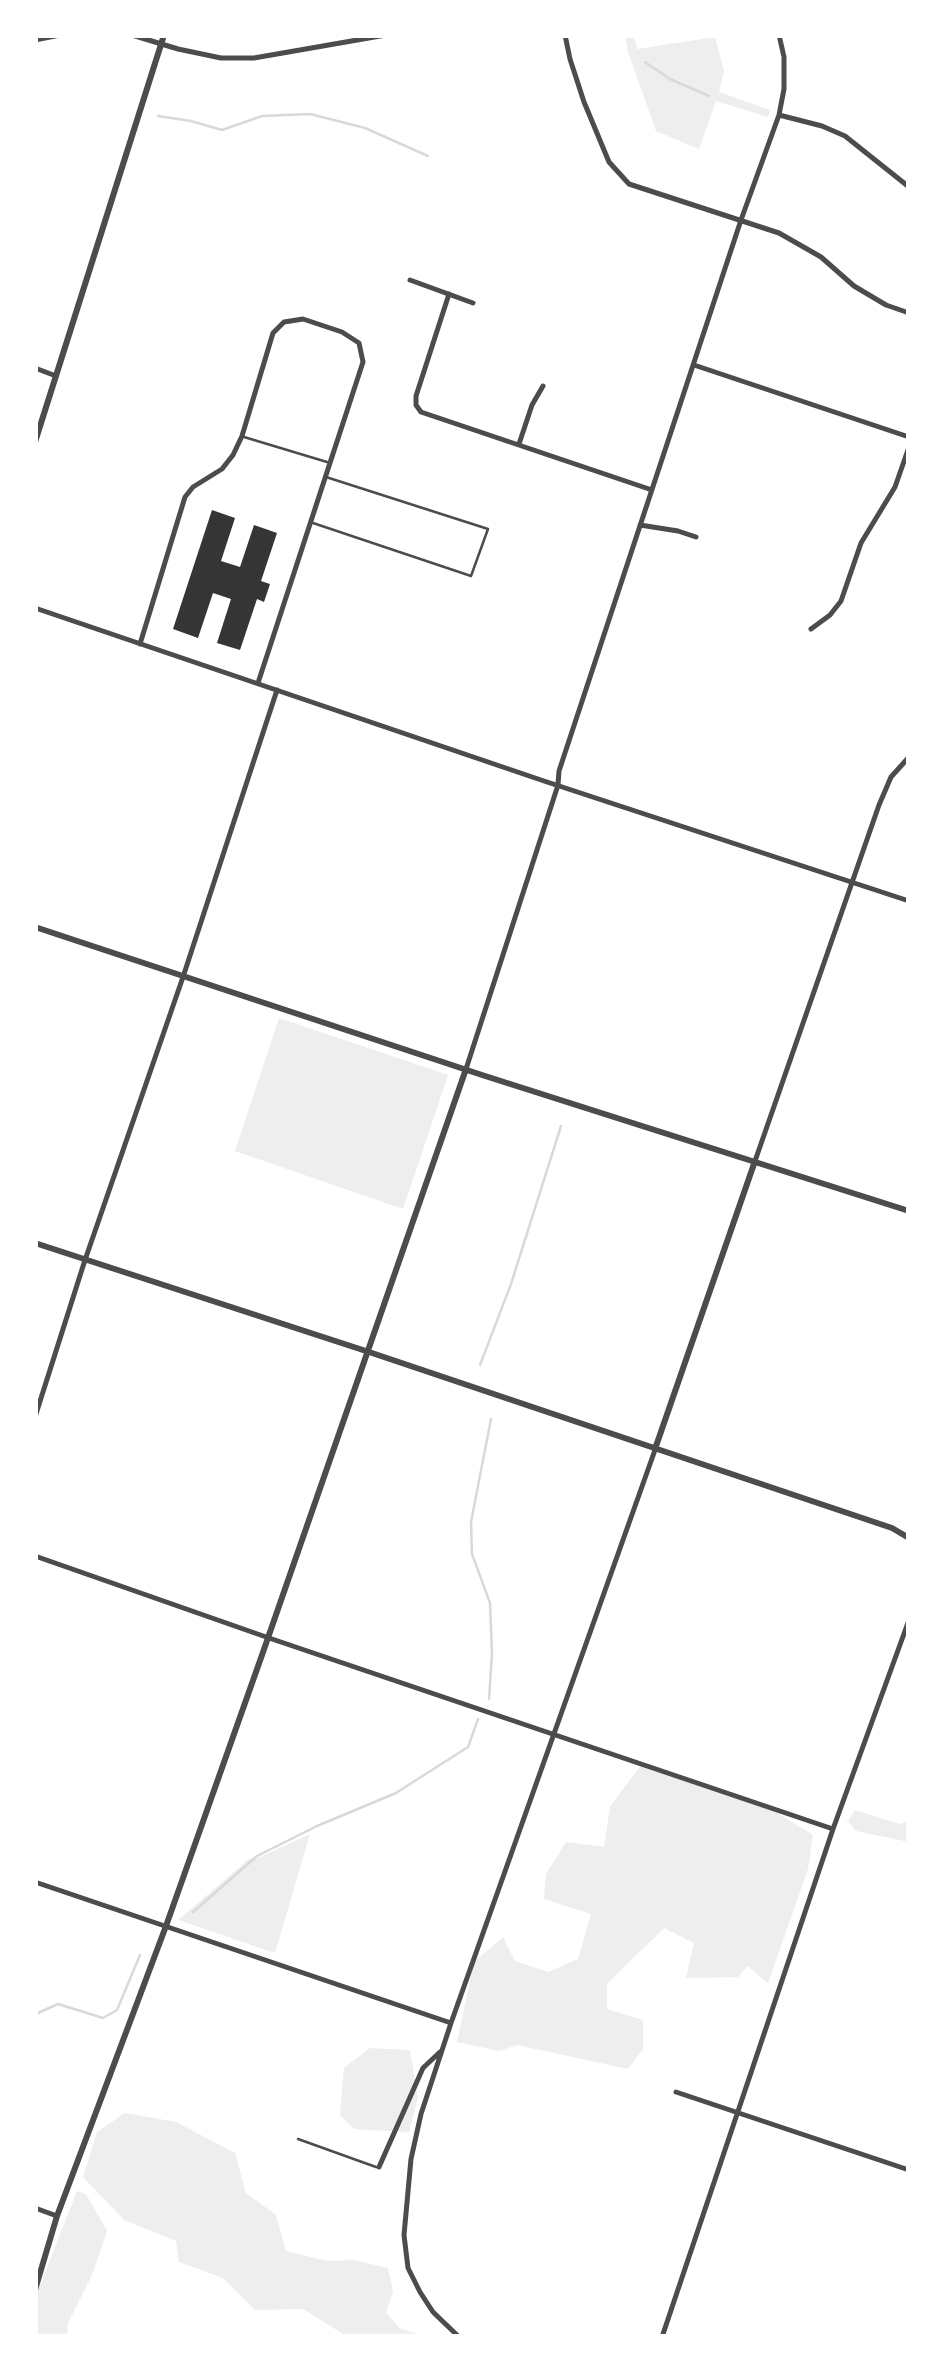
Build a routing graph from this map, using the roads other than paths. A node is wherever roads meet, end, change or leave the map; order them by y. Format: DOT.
graph roads {
  1 [pos="60,35"];
  2 [pos="132,35"];
  3 [pos="386,35"];
  4 [pos="565,35"];
  5 [pos="779,35"];
  6 [pos="163,39"];
  7 [pos="35,40"];
  8 [pos="778,115"];
  9 [pos="909,188"];
  10 [pos="742,220"];
  11 [pos="410,280"];
  12 [pos="449,294"];
  13 [pos="473,302"];
  14 [pos="909,313"];
  15 [pos="694,366"];
  16 [pos="35,368"];
  17 [pos="56,376"];
  18 [pos="542,386"];
  19 [pos="242,436"];
  20 [pos="909,437"];
  21 [pos="35,442"];
  22 [pos="518,444"];
  23 [pos="909,447"];
  24 [pos="330,463"];
  25 [pos="326,478"];
  26 [pos="652,490"];
  27 [pos="311,523"];
  28 [pos="640,525"];
  29 [pos="696,537"];
  30 [pos="35,608"];
  31 [pos="811,628"];
  32 [pos="140,644"];
  33 [pos="258,683"];
  34 [pos="277,690"];
  35 [pos="909,757"];
  36 [pos="558,785"];
  37 [pos="853,882"];
  38 [pos="909,901"];
  39 [pos="35,927"];
  40 [pos="184,977"];
  41 [pos="466,1069"];
  42 [pos="755,1162"];
  43 [pos="909,1211"];
  44 [pos="35,1243"];
  45 [pos="85,1260"];
  46 [pos="369,1352"];
  47 [pos="35,1417"];
  48 [pos="656,1450"];
  49 [pos="908,1536"];
  50 [pos="35,1556"];
  51 [pos="909,1620"];
  52 [pos="268,1638"];
  53 [pos="555,1734"];
  54 [pos="834,1828"];
  55 [pos="35,1882"];
  56 [pos="166,1926"];
  57 [pos="451,2023"];
  58 [pos="442,2049"];
  59 [pos="676,2092"];
  60 [pos="736,2110"];
  61 [pos="298,2139"];
  62 [pos="379,2167"];
  63 [pos="909,2170"];
  64 [pos="35,2208"];
  65 [pos="57,2216"];
  66 [pos="35,2290"];
  67 [pos="459,2337"];
  68 [pos="662,2337"];
  1 -- 7 [label="street"];
  2 -- 6 [label="street"];
  3 -- 6 [label="street"];
  4 -- 10 [label="street"];
  5 -- 8 [label="street"];
  6 -- 17 [label="street"];
  8 -- 9 [label="street"];
  8 -- 10 [label="street"];
  10 -- 14 [label="street"];
  10 -- 15 [label="street"];
  11 -- 12 [label="street"];
  12 -- 13 [label="street"];
  12 -- 22 [label="street"];
  15 -- 20 [label="street"];
  15 -- 26 [label="street"];
  16 -- 17 [label="street"];
  17 -- 21 [label="street"];
  18 -- 22 [label="street"];
  19 -- 24 [label="lane"];
  19 -- 24 [label="street"];
  19 -- 32 [label="street"];
  22 -- 26 [label="street"];
  23 -- 31 [label="street"];
  24 -- 25 [label="street"];
  25 -- 27 [label="street"];
  25 -- 27 [label="lane"];
  26 -- 28 [label="street"];
  27 -- 33 [label="street"];
  28 -- 29 [label="street"];
  28 -- 36 [label="street"];
  30 -- 32 [label="street"];
  32 -- 33 [label="street"];
  33 -- 34 [label="street"];
  34 -- 36 [label="street"];
  34 -- 40 [label="street"];
  35 -- 37 [label="street"];
  36 -- 37 [label="street"];
  36 -- 41 [label="street"];
  37 -- 38 [label="street"];
  37 -- 42 [label="street"];
  39 -- 40 [label="street"];
  40 -- 41 [label="street"];
  40 -- 45 [label="street"];
  41 -- 42 [label="street"];
  41 -- 46 [label="street"];
  42 -- 43 [label="street"];
  42 -- 48 [label="street"];
  44 -- 45 [label="street"];
  45 -- 46 [label="street"];
  45 -- 47 [label="street"];
  46 -- 48 [label="street"];
  46 -- 52 [label="street"];
  48 -- 49 [label="street"];
  48 -- 53 [label="street"];
  50 -- 52 [label="street"];
  51 -- 54 [label="street"];
  52 -- 53 [label="street"];
  52 -- 56 [label="street"];
  53 -- 54 [label="street"];
  53 -- 57 [label="street"];
  54 -- 60 [label="street"];
  55 -- 56 [label="street"];
  56 -- 57 [label="street"];
  56 -- 65 [label="street"];
  57 -- 58 [label="street"];
  58 -- 62 [label="street"];
  58 -- 67 [label="street"];
  59 -- 60 [label="street"];
  60 -- 63 [label="street"];
  60 -- 68 [label="street"];
  61 -- 62 [label="lane"];
  64 -- 65 [label="street"];
  65 -- 66 [label="street"];
}
